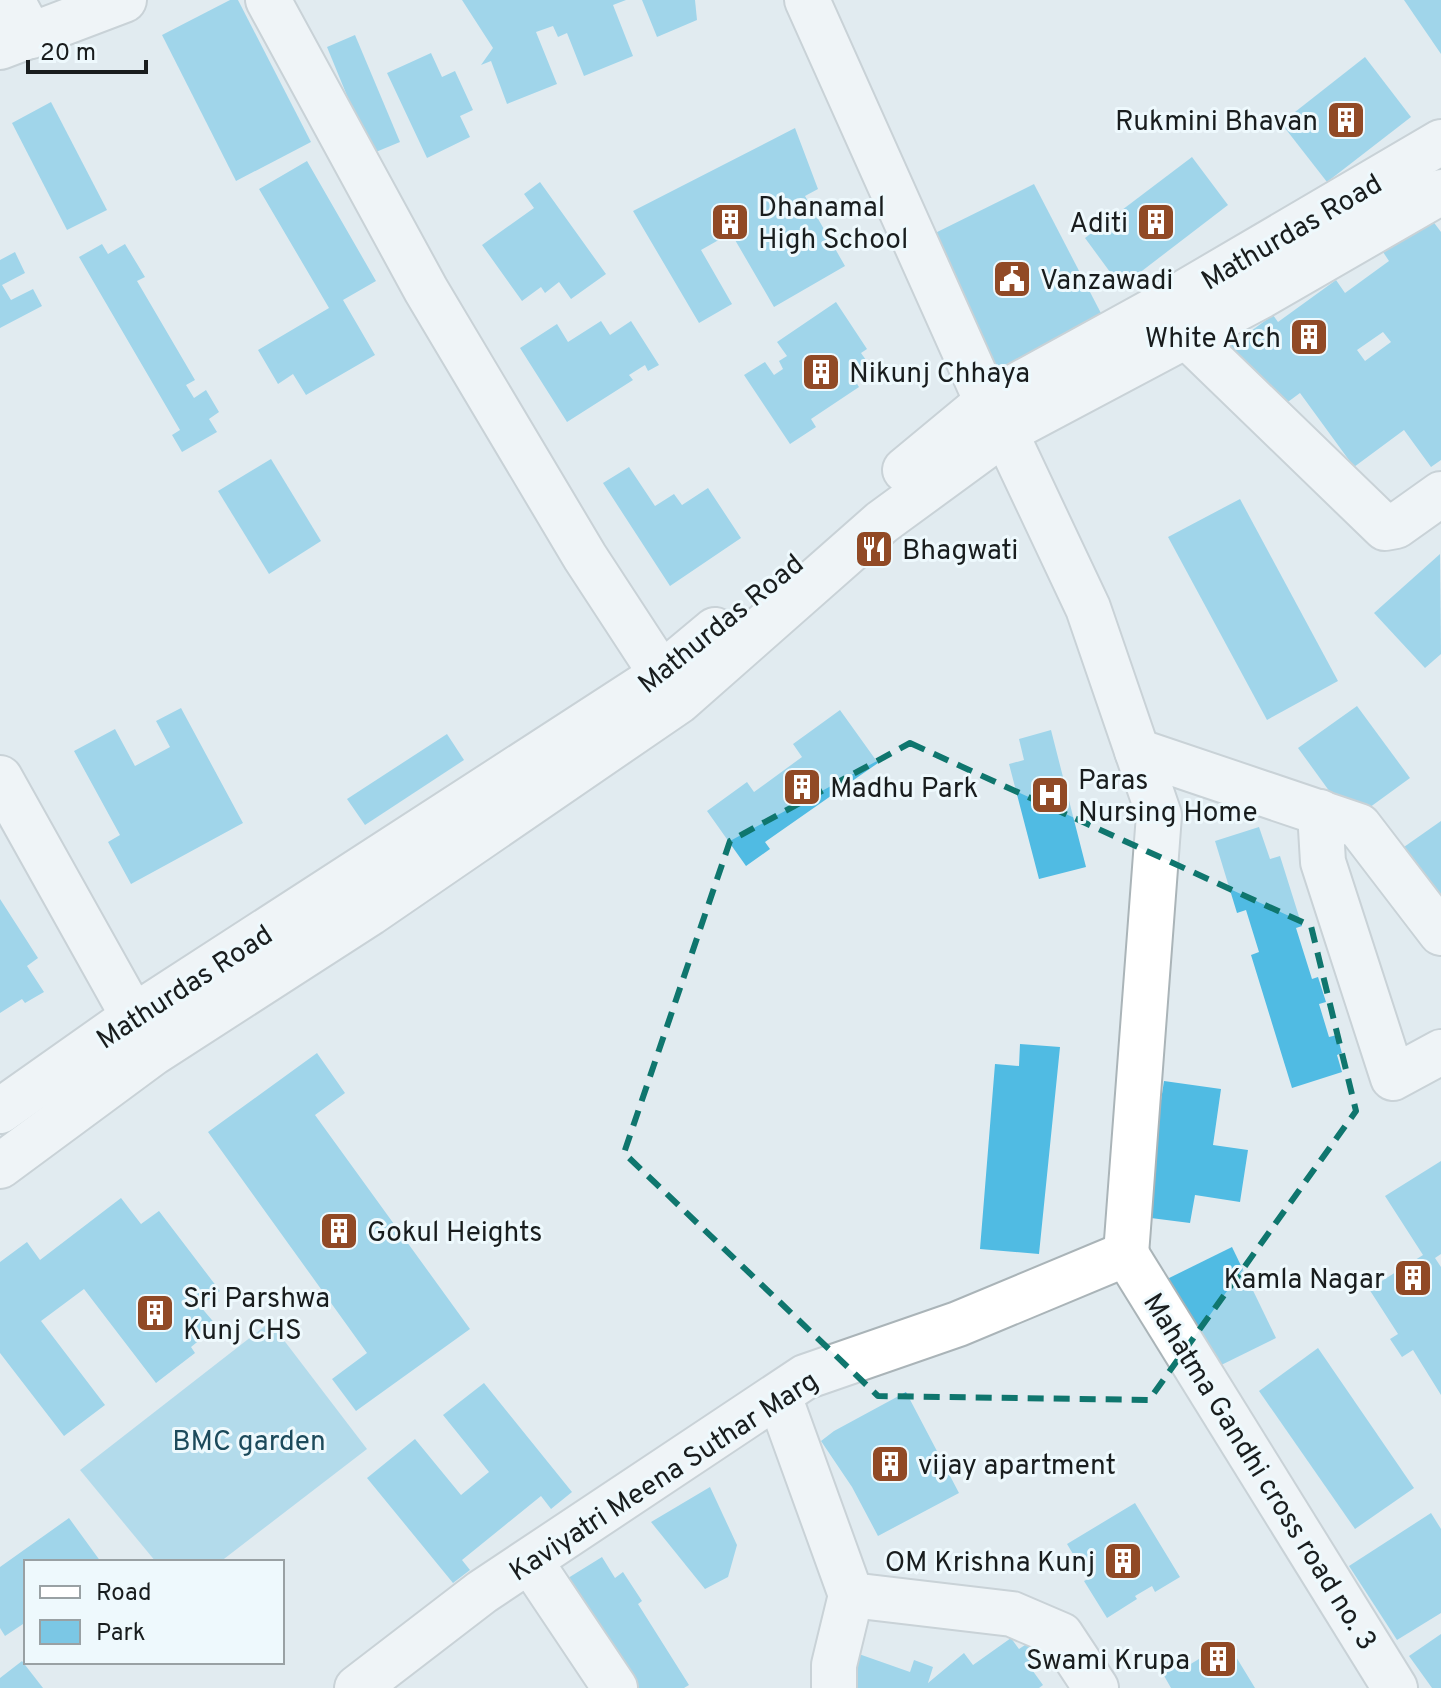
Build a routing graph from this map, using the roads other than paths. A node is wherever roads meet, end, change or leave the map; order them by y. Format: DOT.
graph roads {
  1 [pos="124,0"];
  2 [pos="268,0"];
  3 [pos="807,0"];
  4 [pos="14,28"];
  5 [pos="1441,142"];
  6 [pos="1441,192"];
  7 [pos="1171,322"];
  8 [pos="996,417"];
  9 [pos="1441,494"];
  10 [pos="670,688"];
  11 [pos="1137,751"];
  12 [pos="0,778"];
  13 [pos="1320,812"];
  14 [pos="1441,933"];
  15 [pos="143,1035"];
  16 [pos="1441,1052"];
  17 [pos="0,1111"];
  18 [pos="0,1166"];
  19 [pos="1126,1254"];
  20 [pos="779,1396"];
  21 [pos="530,1561"];
  22 [pos="851,1595"];
  23 [pos="357,1688"];
  24 [pos="615,1688"];
  25 [pos="834,1688"];
  26 [pos="1096,1688"];
  27 [pos="1395,1688"];
  1 -- 4 [label="street"];
  2 -- 10 [label="street"];
  3 -- 8 [label="street"];
  5 -- 7 [label="street, Mathurdas Road"];
  6 -- 7 [label="street"];
  7 -- 8 [label="street, Mathurdas Road"];
  7 -- 9 [label="street"];
  8 -- 10 [label="street, Mathurdas Road"];
  8 -- 11 [label="street"];
  10 -- 15 [label="street, Mathurdas Road"];
  11 -- 13 [label="street"];
  11 -- 19 [label="street"];
  12 -- 15 [label="street"];
  13 -- 14 [label="street"];
  13 -- 16 [label="street"];
  15 -- 17 [label="street, Mathurdas Road"];
  15 -- 18 [label="street"];
  19 -- 20 [label="street, Kaviyatri Meena Suthar Marg"];
  19 -- 27 [label="street, Mahatma Gandhi cross road no. 3"];
  20 -- 21 [label="street, Kaviyatri Meena Suthar Marg"];
  20 -- 22 [label="street"];
  21 -- 23 [label="street, Kaviyatri Meena Suthar Marg"];
  21 -- 24 [label="street"];
  22 -- 25 [label="street"];
  22 -- 26 [label="street"];
}
